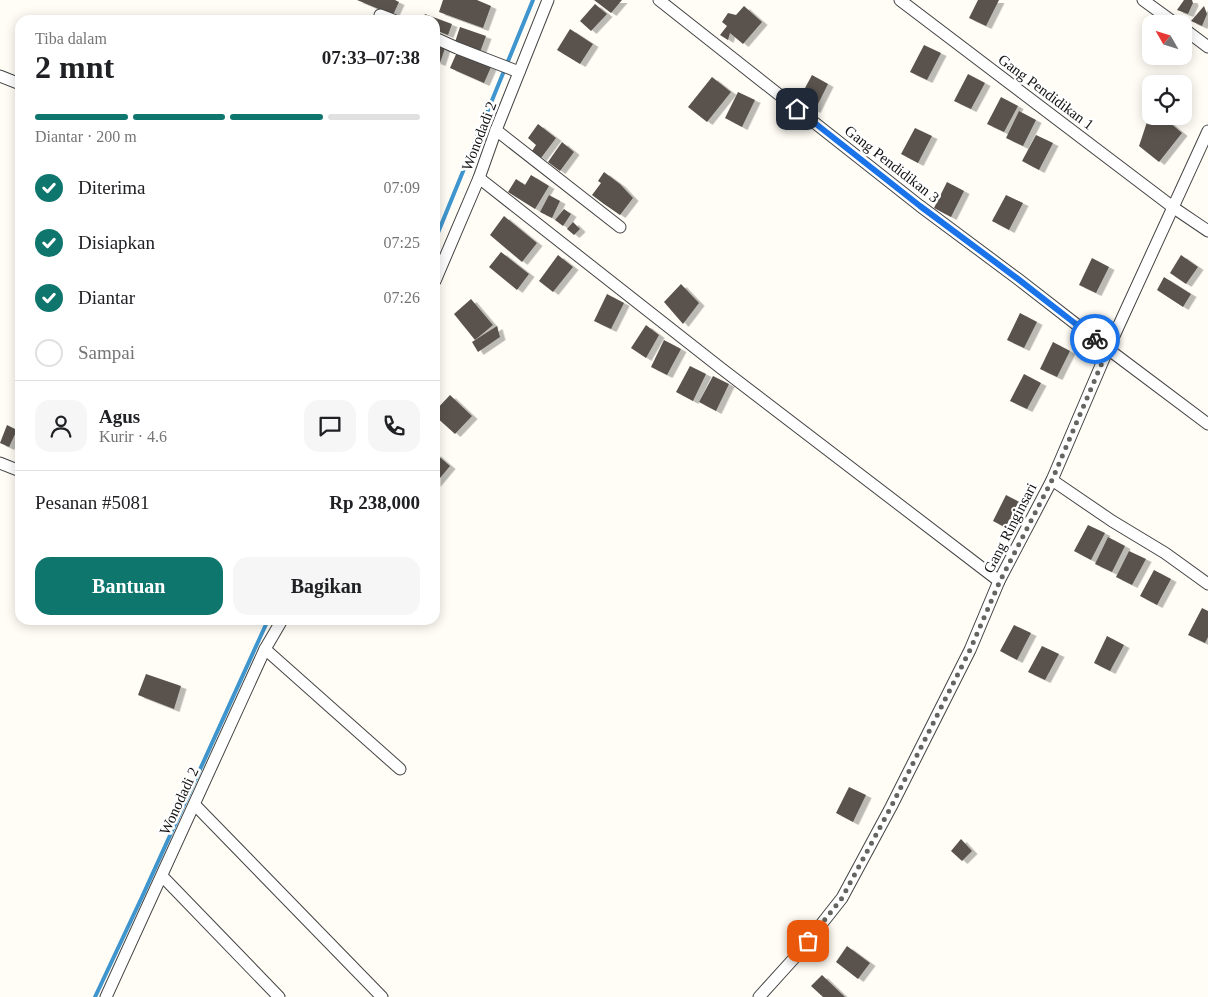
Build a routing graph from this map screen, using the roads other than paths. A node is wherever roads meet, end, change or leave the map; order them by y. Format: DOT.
graph roads {
  1 [pos="548,0"];
  2 [pos="658,0"];
  3 [pos="900,0"];
  4 [pos="1144,0"];
  5 [pos="1164,15"];
  6 [pos="1192,35"];
  7 [pos="440,40"];
  8 [pos="1208,47"];
  9 [pos="519,72"];
  10 [pos="0,76"];
  11 [pos="15,82"];
  12 [pos="496,130"];
  13 [pos="1208,130"];
  14 [pos="479,178"];
  15 [pos="1174,208"];
  16 [pos="620,227"];
  17 [pos="1208,231"];
  18 [pos="442,253"];
  19 [pos="1108,349"];
  20 [pos="1208,424"];
  21 [pos="0,463"];
  22 [pos="15,469"];
  23 [pos="1052,480"];
  24 [pos="1000,581"];
  25 [pos="1208,584"];
  26 [pos="279,625"];
  27 [pos="266,649"];
  28 [pos="400,769"];
  29 [pos="195,804"];
  30 [pos="162,876"];
  31 [pos="106,997"];
  32 [pos="278,997"];
  33 [pos="382,997"];
  34 [pos="759,997"];
  1 -- 9 [label="street, Wonodadi 2"];
  2 -- 19 [label="street, Gang Pendidikan 3"];
  3 -- 15 [label="street, Gang Pendidikan 1"];
  4 -- 5 [label="street"];
  6 -- 8 [label="street"];
  7 -- 9 [label="street"];
  9 -- 12 [label="street, Wonodadi 2"];
  10 -- 11 [label="street"];
  12 -- 14 [label="street, Wonodadi 2"];
  12 -- 16 [label="street"];
  13 -- 15 [label="street, Gang Ringinsari"];
  14 -- 18 [label="street, Wonodadi 2"];
  14 -- 24 [label="street"];
  15 -- 17 [label="street, Gang Pendidikan 1"];
  15 -- 19 [label="street, Gang Ringinsari"];
  19 -- 20 [label="street, Gang Pendidikan 3"];
  19 -- 23 [label="street, Gang Ringinsari"];
  21 -- 22 [label="street"];
  23 -- 24 [label="street, Gang Ringinsari"];
  23 -- 25 [label="street"];
  24 -- 34 [label="street, Gang Ringinsari"];
  26 -- 27 [label="street, Wonodadi 2"];
  27 -- 28 [label="street"];
  27 -- 29 [label="street, Wonodadi 2"];
  29 -- 30 [label="street, Wonodadi 2"];
  29 -- 33 [label="street"];
  30 -- 31 [label="street, Wonodadi 2"];
  30 -- 32 [label="street"];
}
